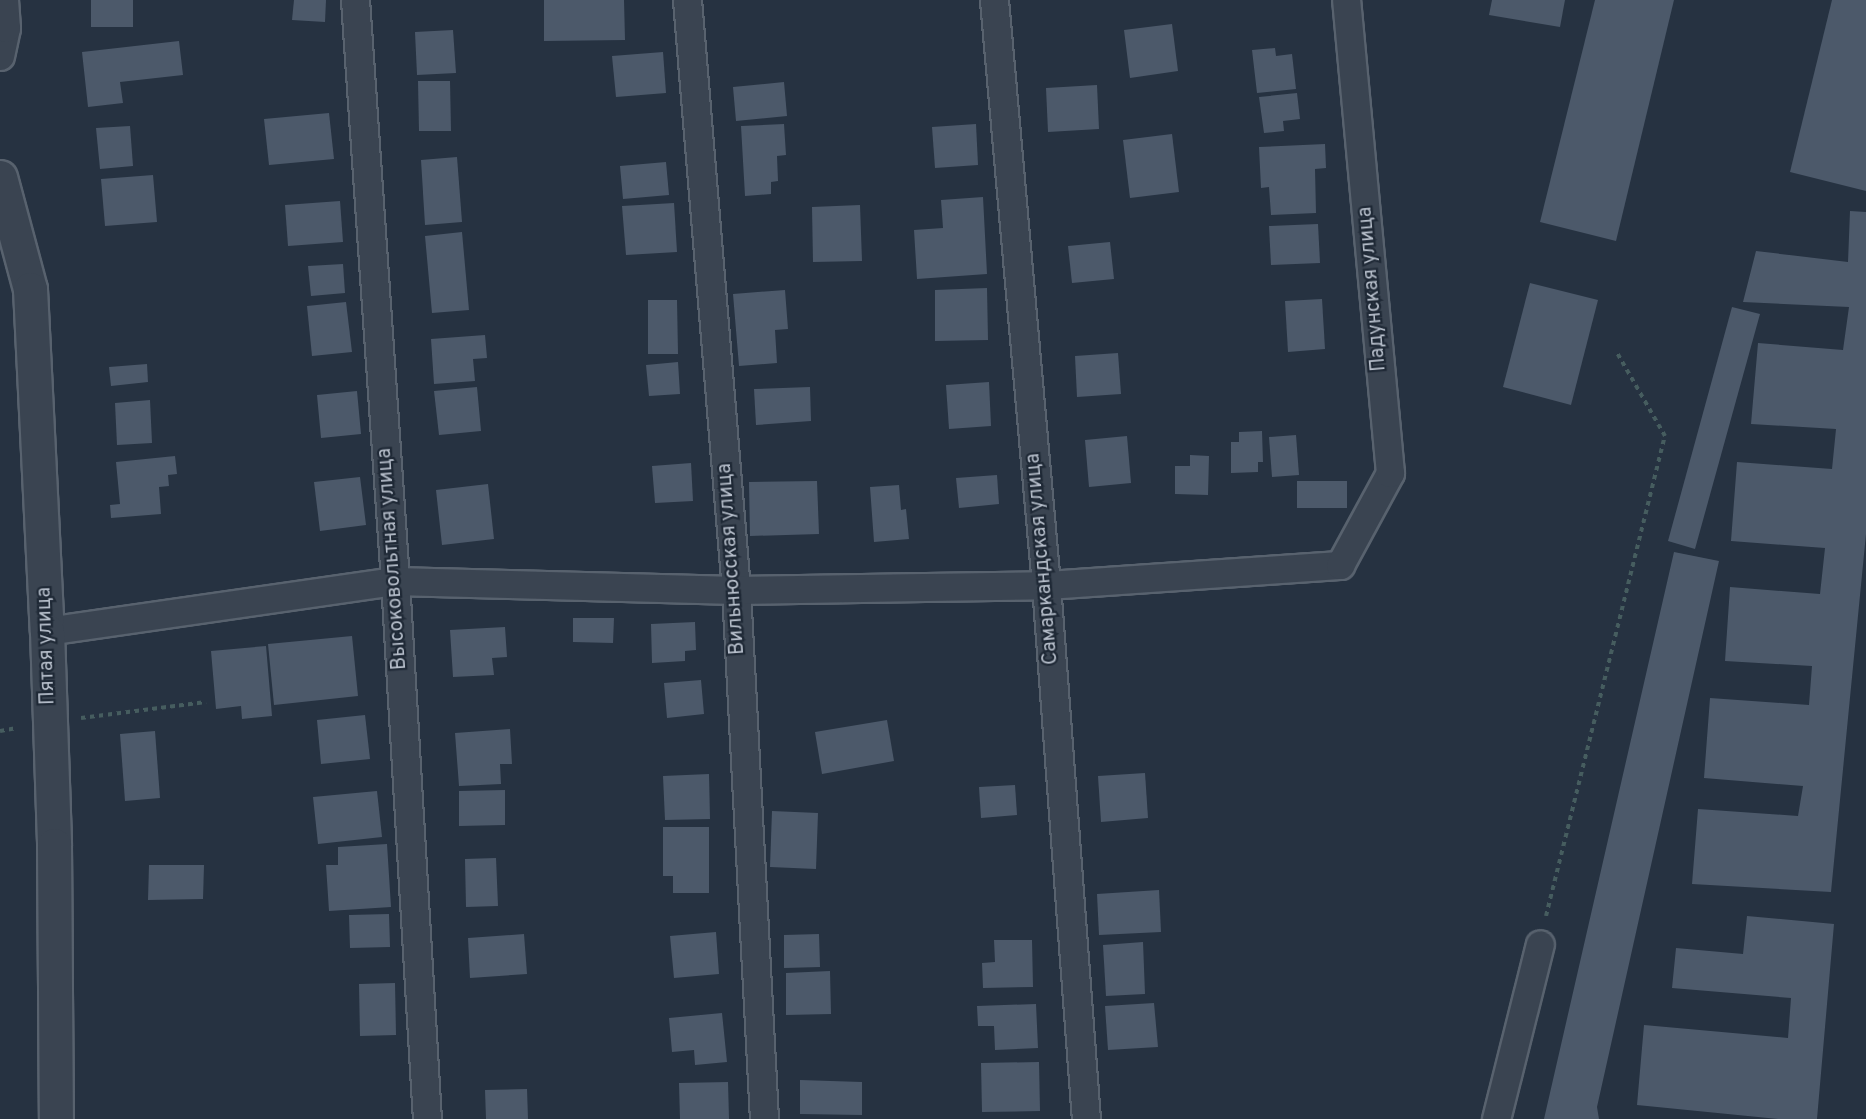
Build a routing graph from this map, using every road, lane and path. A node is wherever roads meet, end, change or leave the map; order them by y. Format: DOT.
graph roads {
  1 [pos="4,0"];
  2 [pos="355,0"];
  3 [pos="687,0"];
  4 [pos="993,0"];
  5 [pos="1346,0"];
  6 [pos="0,56"];
  7 [pos="0,177"];
  8 [pos="1617,353"];
  9 [pos="395,581"];
  10 [pos="1046,585"];
  11 [pos="736,590"];
  12 [pos="47,631"];
  13 [pos="206,702"];
  14 [pos="49,722"];
  15 [pos="0,731"];
  16 [pos="1540,944"];
  17 [pos="56,1119"];
  18 [pos="427,1119"];
  19 [pos="764,1119"];
  20 [pos="1086,1119"];
  21 [pos="1496,1119"];
  1 -- 6 [label="street"];
  2 -- 9 [label="street, Высоковольтная улица"];
  3 -- 11 [label="street, Вильнюсская улица"];
  4 -- 10 [label="street, Самаркандская улица"];
  5 -- 10 [label="street, Падунская улица"];
  7 -- 12 [label="street, Пятая улица"];
  8 -- 16 [label="path"];
  9 -- 11 [label="street"];
  9 -- 12 [label="street"];
  9 -- 18 [label="street, Высоковольтная улица"];
  10 -- 11 [label="street"];
  10 -- 20 [label="street, Самаркандская улица"];
  11 -- 19 [label="street, Вильнюсская улица"];
  12 -- 14 [label="street, Пятая улица"];
  13 -- 14 [label="path"];
  14 -- 15 [label="path"];
  14 -- 17 [label="street, Пятая улица"];
  16 -- 21 [label="street"];
}
